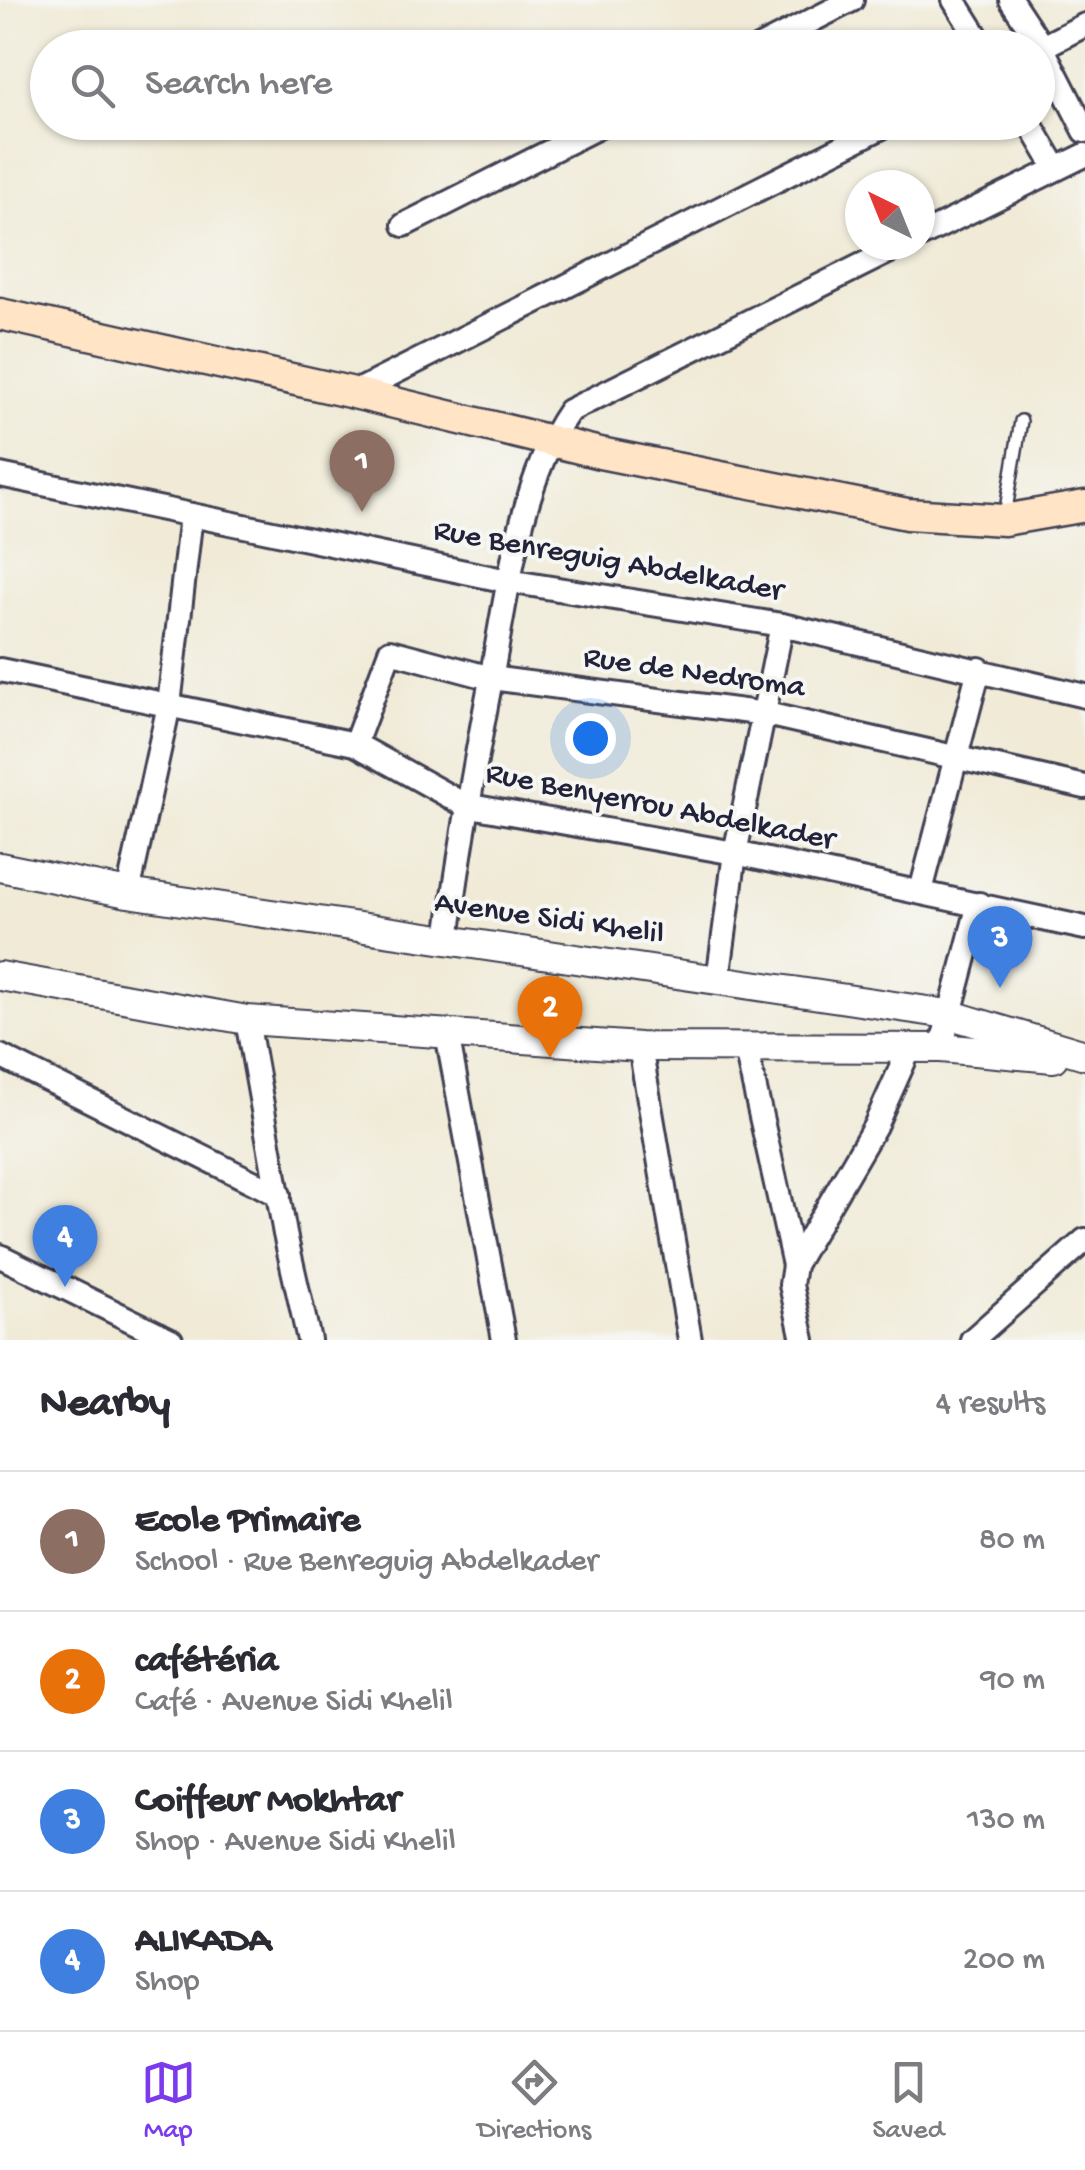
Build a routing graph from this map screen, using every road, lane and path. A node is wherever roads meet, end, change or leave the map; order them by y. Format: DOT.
graph roads {
  1 [pos="852,0"];
  2 [pos="954,0"];
  3 [pos="1011,0"];
  4 [pos="1085,24"];
  5 [pos="793,30"];
  6 [pos="973,30"];
  7 [pos="1029,30"];
  8 [pos="1055,40"];
  9 [pos="1055,76"];
  10 [pos="1085,131"];
  11 [pos="572,140"];
  12 [pos="856,140"];
  13 [pos="1048,140"];
  14 [pos="1075,165"];
  15 [pos="404,225"];
  16 [pos="935,229"];
  17 [pos="872,260"];
  18 [pos="0,314"];
  19 [pos="354,393"];
  20 [pos="1021,420"];
  21 [pos="548,441"];
  22 [pos="0,475"];
  23 [pos="1085,506"];
  24 [pos="191,515"];
  25 [pos="1004,520"];
  26 [pos="508,581"];
  27 [pos="782,625"];
  28 [pos="978,669"];
  29 [pos="0,670"];
  30 [pos="491,678"];
  31 [pos="1085,696"];
  32 [pos="169,704"];
  33 [pos="766,714"];
  34 [pos="355,744"];
  35 [pos="956,757"];
  36 [pos="1085,787"];
  37 [pos="465,806"];
  38 [pos="735,853"];
  39 [pos="0,866"];
  40 [pos="921,892"];
  41 [pos="128,893"];
  42 [pos="979,904"];
  43 [pos="1085,928"];
  44 [pos="448,940"];
  45 [pos="0,976"];
  46 [pos="718,980"];
  47 [pos="948,1014"];
  48 [pos="248,1020"];
  49 [pos="447,1034"];
  50 [pos="640,1047"];
  51 [pos="910,1048"];
  52 [pos="941,1048"];
  53 [pos="746,1050"];
  54 [pos="0,1056"];
  55 [pos="1085,1058"];
  56 [pos="279,1195"];
  57 [pos="1085,1240"];
  58 [pos="0,1256"];
  59 [pos="794,1265"];
  60 [pos="171,1340"];
  61 [pos="309,1340"];
  62 [pos="504,1340"];
  63 [pos="690,1340"];
  64 [pos="804,1340"];
  65 [pos="972,1340"];
  1 -- 5 [label="street"];
  2 -- 6 [label="street"];
  3 -- 7 [label="street"];
  4 -- 8 [label="street"];
  9 -- 10 [label="street"];
  11 -- 15 [label="street"];
  12 -- 19 [label="street"];
  13 -- 14 [label="street"];
  14 -- 16 [label="street"];
  17 -- 21 [label="street"];
  18 -- 19 [label="main road"];
  19 -- 21 [label="main road"];
  20 -- 25 [label="lane"];
  21 -- 25 [label="main road"];
  21 -- 26 [label="street"];
  22 -- 24 [label="street, Rue Benreguig Abdelkader"];
  23 -- 25 [label="main road"];
  24 -- 26 [label="street, Rue Benreguig Abdelkader"];
  24 -- 32 [label="street"];
  26 -- 27 [label="street, Rue Benreguig Abdelkader"];
  26 -- 30 [label="street"];
  27 -- 28 [label="street, Rue Benreguig Abdelkader"];
  27 -- 33 [label="street"];
  28 -- 31 [label="street, Rue Benreguig Abdelkader"];
  28 -- 35 [label="street"];
  29 -- 32 [label="street, Rue Benyerrou Abdelkader"];
  30 -- 33 [label="street, Rue de Nedroma"];
  30 -- 34 [label="street, Rue de Nedroma"];
  30 -- 37 [label="street"];
  32 -- 34 [label="street, Rue Benyerrou Abdelkader"];
  32 -- 41 [label="street"];
  33 -- 35 [label="street, Rue de Nedroma"];
  33 -- 38 [label="street"];
  34 -- 37 [label="street, Rue Benyerrou Abdelkader"];
  35 -- 36 [label="street, Rue de Nedroma"];
  35 -- 40 [label="street"];
  37 -- 38 [label="street, Rue Benyerrou Abdelkader"];
  37 -- 44 [label="street"];
  38 -- 40 [label="street, Rue Benyerrou Abdelkader"];
  38 -- 46 [label="street"];
  39 -- 41 [label="street, Avenue Sidi Khelil"];
  40 -- 42 [label="street, Rue Benyerrou Abdelkader"];
  41 -- 44 [label="street, Avenue Sidi Khelil"];
  42 -- 43 [label="street, Rue Benyerrou Abdelkader"];
  42 -- 47 [label="street"];
  44 -- 46 [label="street, Avenue Sidi Khelil"];
  45 -- 48 [label="street, Avenue Sidi Khelil"];
  46 -- 47 [label="street, Avenue Sidi Khelil"];
  47 -- 52 [label="street"];
  47 -- 55 [label="street, Avenue Sidi Khelil"];
  48 -- 49 [label="street, Avenue Sidi Khelil"];
  48 -- 56 [label="street"];
  49 -- 50 [label="street, Avenue Sidi Khelil"];
  49 -- 62 [label="street"];
  50 -- 53 [label="street, Avenue Sidi Khelil"];
  50 -- 63 [label="street"];
  51 -- 52 [label="street, Avenue Sidi Khelil"];
  51 -- 53 [label="street, Avenue Sidi Khelil"];
  51 -- 59 [label="street"];
  52 -- 55 [label="street, Avenue Sidi Khelil"];
  53 -- 59 [label="street"];
  54 -- 56 [label="street"];
  56 -- 61 [label="street"];
  57 -- 65 [label="street"];
  58 -- 60 [label="street"];
  59 -- 64 [label="street"];
}
